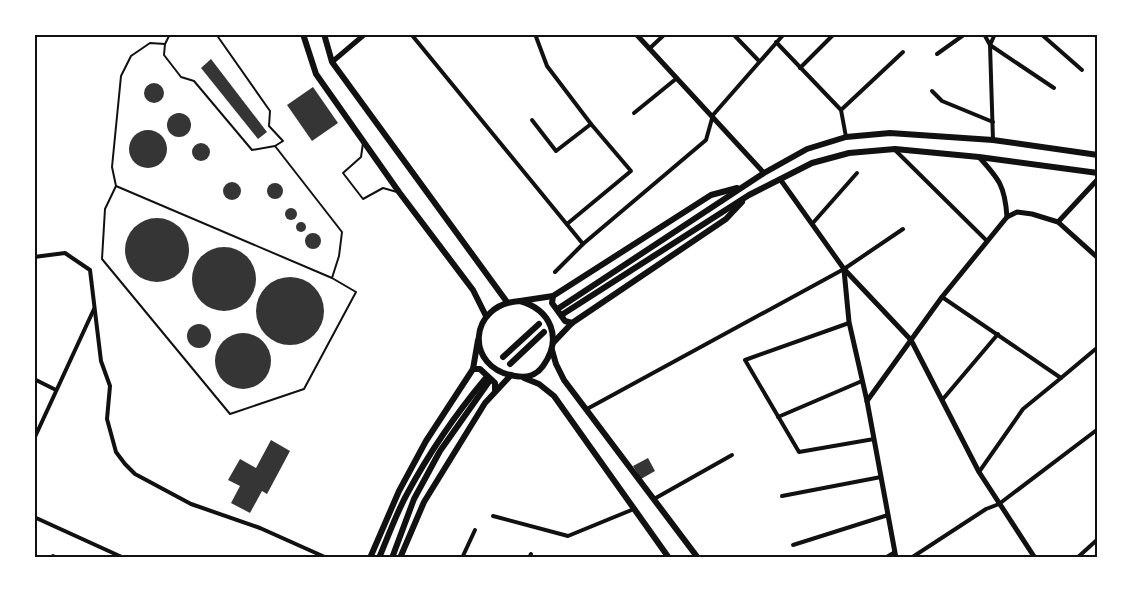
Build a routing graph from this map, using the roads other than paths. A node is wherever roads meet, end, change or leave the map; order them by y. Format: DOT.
graph roads {
  1 [pos="170,34"];
  2 [pos="216,34"];
  3 [pos="303,34"];
  4 [pos="324,34"];
  5 [pos="365,34"];
  6 [pos="411,34"];
  7 [pos="535,34"];
  8 [pos="636,34"];
  9 [pos="665,34"];
  10 [pos="733,34"];
  11 [pos="784,34"];
  12 [pos="834,34"];
  13 [pos="965,34"];
  14 [pos="984,34"];
  15 [pos="996,34"];
  16 [pos="1041,34"];
  17 [pos="776,42"];
  18 [pos="165,44"];
  19 [pos="990,45"];
  20 [pos="649,49"];
  21 [pos="903,52"];
  22 [pos="937,54"];
  23 [pos="759,61"];
  24 [pos="332,62"];
  25 [pos="800,68"];
  26 [pos="1082,70"];
  27 [pos="678,77"];
  28 [pos="1054,88"];
  29 [pos="932,91"];
  30 [pos="841,110"];
  31 [pos="634,113"];
  32 [pos="712,115"];
  33 [pos="532,120"];
  34 [pos="993,122"];
  35 [pos="591,124"];
  36 [pos="846,137"];
  37 [pos="993,140"];
  38 [pos="363,143"];
  39 [pos="275,146"];
  40 [pos="894,149"];
  41 [pos="1098,155"];
  42 [pos="979,156"];
  43 [pos="764,172"];
  44 [pos="856,172"];
  45 [pos="1098,173"];
  46 [pos="1098,178"];
  47 [pos="780,179"];
  48 [pos="117,186"];
  49 [pos="743,186"];
  50 [pos="399,192"];
  51 [pos="749,195"];
  52 [pos="1007,217"];
  53 [pos="1058,222"];
  54 [pos="567,224"];
  55 [pos="812,224"];
  56 [pos="903,229"];
  57 [pos="986,240"];
  58 [pos="583,244"];
  59 [pos="34,257"];
  60 [pos="1098,258"];
  61 [pos="844,269"];
  62 [pos="555,272"];
  63 [pos="332,278"];
  64 [pos="942,297"];
  65 [pos="553,299"];
  66 [pos="520,301"];
  67 [pos="507,302"];
  68 [pos="94,308"];
  69 [pos="486,316"];
  70 [pos="565,317"];
  71 [pos="849,322"];
  72 [pos="539,324"];
  73 [pos="544,332"];
  74 [pos="998,334"];
  75 [pos="478,340"];
  76 [pos="911,340"];
  77 [pos="553,346"];
  78 [pos="1098,346"];
  79 [pos="503,357"];
  80 [pos="510,364"];
  81 [pos="476,369"];
  82 [pos="511,375"];
  83 [pos="523,377"];
  84 [pos="1060,378"];
  85 [pos="34,379"];
  86 [pos="862,381"];
  87 [pos="490,384"];
  88 [pos="56,390"];
  89 [pos="943,399"];
  90 [pos="867,401"];
  91 [pos="587,409"];
  92 [pos="778,417"];
  93 [pos="1098,429"];
  94 [pos="34,439"];
  95 [pos="874,439"];
  96 [pos="732,455"];
  97 [pos="979,472"];
  98 [pos="881,477"];
  99 [pos="782,496"];
  100 [pos="654,499"];
  101 [pos="999,504"];
  102 [pos="634,508"];
  103 [pos="888,515"];
  104 [pos="492,516"];
  105 [pos="34,517"];
  106 [pos="475,530"];
  107 [pos="1098,539"];
  108 [pos="793,545"];
  109 [pos="896,554"];
  110 [pos="124,558"];
  111 [pos="327,558"];
  112 [pos="370,558"];
  113 [pos="379,558"];
  114 [pos="392,558"];
  115 [pos="400,558"];
  116 [pos="462,558"];
  117 [pos="669,558"];
  118 [pos="698,558"];
  119 [pos="885,558"];
  120 [pos="911,558"];
  121 [pos="1035,558"];
  122 [pos="1077,558"];
  1 -- 18 [label="lane"];
  2 -- 39 [label="lane"];
  3 -- 38 [label="main road"];
  4 -- 24 [label="main road"];
  5 -- 24 [label="street"];
  6 -- 54 [label="street"];
  7 -- 35 [label="street"];
  8 -- 20 [label="street"];
  9 -- 20 [label="street"];
  10 -- 23 [label="street"];
  11 -- 17 [label="street"];
  12 -- 25 [label="street"];
  13 -- 22 [label="street"];
  14 -- 19 [label="street"];
  15 -- 19 [label="street"];
  16 -- 26 [label="street"];
  17 -- 23 [label="street"];
  17 -- 25 [label="street"];
  18 -- 39 [label="lane"];
  18 -- 48 [label="lane"];
  19 -- 28 [label="street"];
  19 -- 34 [label="street"];
  20 -- 27 [label="street"];
  21 -- 30 [label="street"];
  23 -- 32 [label="street"];
  24 -- 67 [label="main road"];
  25 -- 30 [label="street"];
  27 -- 31 [label="street"];
  27 -- 32 [label="street"];
  29 -- 34 [label="street"];
  30 -- 36 [label="street"];
  32 -- 43 [label="street"];
  32 -- 58 [label="street"];
  33 -- 35 [label="street"];
  34 -- 37 [label="street"];
  35 -- 54 [label="street"];
  36 -- 37 [label="main road"];
  36 -- 43 [label="main road"];
  37 -- 41 [label="main road"];
  38 -- 50 [label="main road"];
  38 -- 50 [label="lane"];
  39 -- 63 [label="lane"];
  40 -- 42 [label="main road"];
  40 -- 47 [label="main road"];
  40 -- 57 [label="street"];
  42 -- 45 [label="main road"];
  42 -- 52 [label="street"];
  43 -- 49 [label="main road"];
  44 -- 55 [label="street"];
  46 -- 53 [label="street"];
  47 -- 51 [label="main road"];
  47 -- 55 [label="street"];
  48 -- 63 [label="lane"];
  48 -- 63 [label="lane"];
  49 -- 65 [label="main road"];
  49 -- 70 [label="main road"];
  50 -- 69 [label="main road"];
  51 -- 70 [label="main road"];
  51 -- 70 [label="main road"];
  52 -- 53 [label="street"];
  52 -- 57 [label="street"];
  53 -- 60 [label="street"];
  54 -- 58 [label="street"];
  55 -- 61 [label="street"];
  56 -- 61 [label="street"];
  57 -- 64 [label="street"];
  58 -- 62 [label="street"];
  59 -- 68 [label="street"];
  61 -- 71 [label="street"];
  61 -- 76 [label="street"];
  61 -- 91 [label="street"];
  64 -- 74 [label="street"];
  64 -- 76 [label="street"];
  65 -- 66 [label="main road"];
  65 -- 70 [label="main road"];
  66 -- 67 [label="main road"];
  66 -- 77 [label="main road"];
  67 -- 69 [label="main road"];
  68 -- 88 [label="street"];
  68 -- 111 [label="street"];
  69 -- 75 [label="main road"];
  70 -- 77 [label="main road"];
  71 -- 86 [label="street"];
  71 -- 92 [label="street"];
  72 -- 79 [label="main road"];
  73 -- 80 [label="main road"];
  74 -- 84 [label="street"];
  74 -- 89 [label="street"];
  75 -- 81 [label="main road"];
  75 -- 82 [label="main road"];
  76 -- 89 [label="street"];
  76 -- 90 [label="street"];
  77 -- 83 [label="main road"];
  77 -- 91 [label="main road"];
  78 -- 84 [label="street"];
  81 -- 87 [label="main road"];
  81 -- 112 [label="main road"];
  82 -- 83 [label="main road"];
  82 -- 87 [label="main road"];
  83 -- 102 [label="main road"];
  84 -- 97 [label="street"];
  85 -- 88 [label="street"];
  86 -- 90 [label="street"];
  86 -- 92 [label="street"];
  87 -- 113 [label="main road"];
  87 -- 114 [label="main road"];
  87 -- 115 [label="main road"];
  88 -- 94 [label="street"];
  89 -- 97 [label="street"];
  90 -- 95 [label="street"];
  91 -- 100 [label="main road"];
  92 -- 95 [label="street"];
  93 -- 101 [label="street"];
  95 -- 98 [label="street"];
  96 -- 100 [label="street"];
  97 -- 101 [label="street"];
  98 -- 99 [label="street"];
  98 -- 103 [label="street"];
  100 -- 118 [label="main road"];
  101 -- 120 [label="street"];
  101 -- 121 [label="street"];
  102 -- 104 [label="street"];
  102 -- 117 [label="main road"];
  103 -- 108 [label="street"];
  103 -- 109 [label="street"];
  105 -- 110 [label="street"];
  106 -- 116 [label="street"];
  107 -- 122 [label="street"];
  109 -- 119 [label="street"];
}
